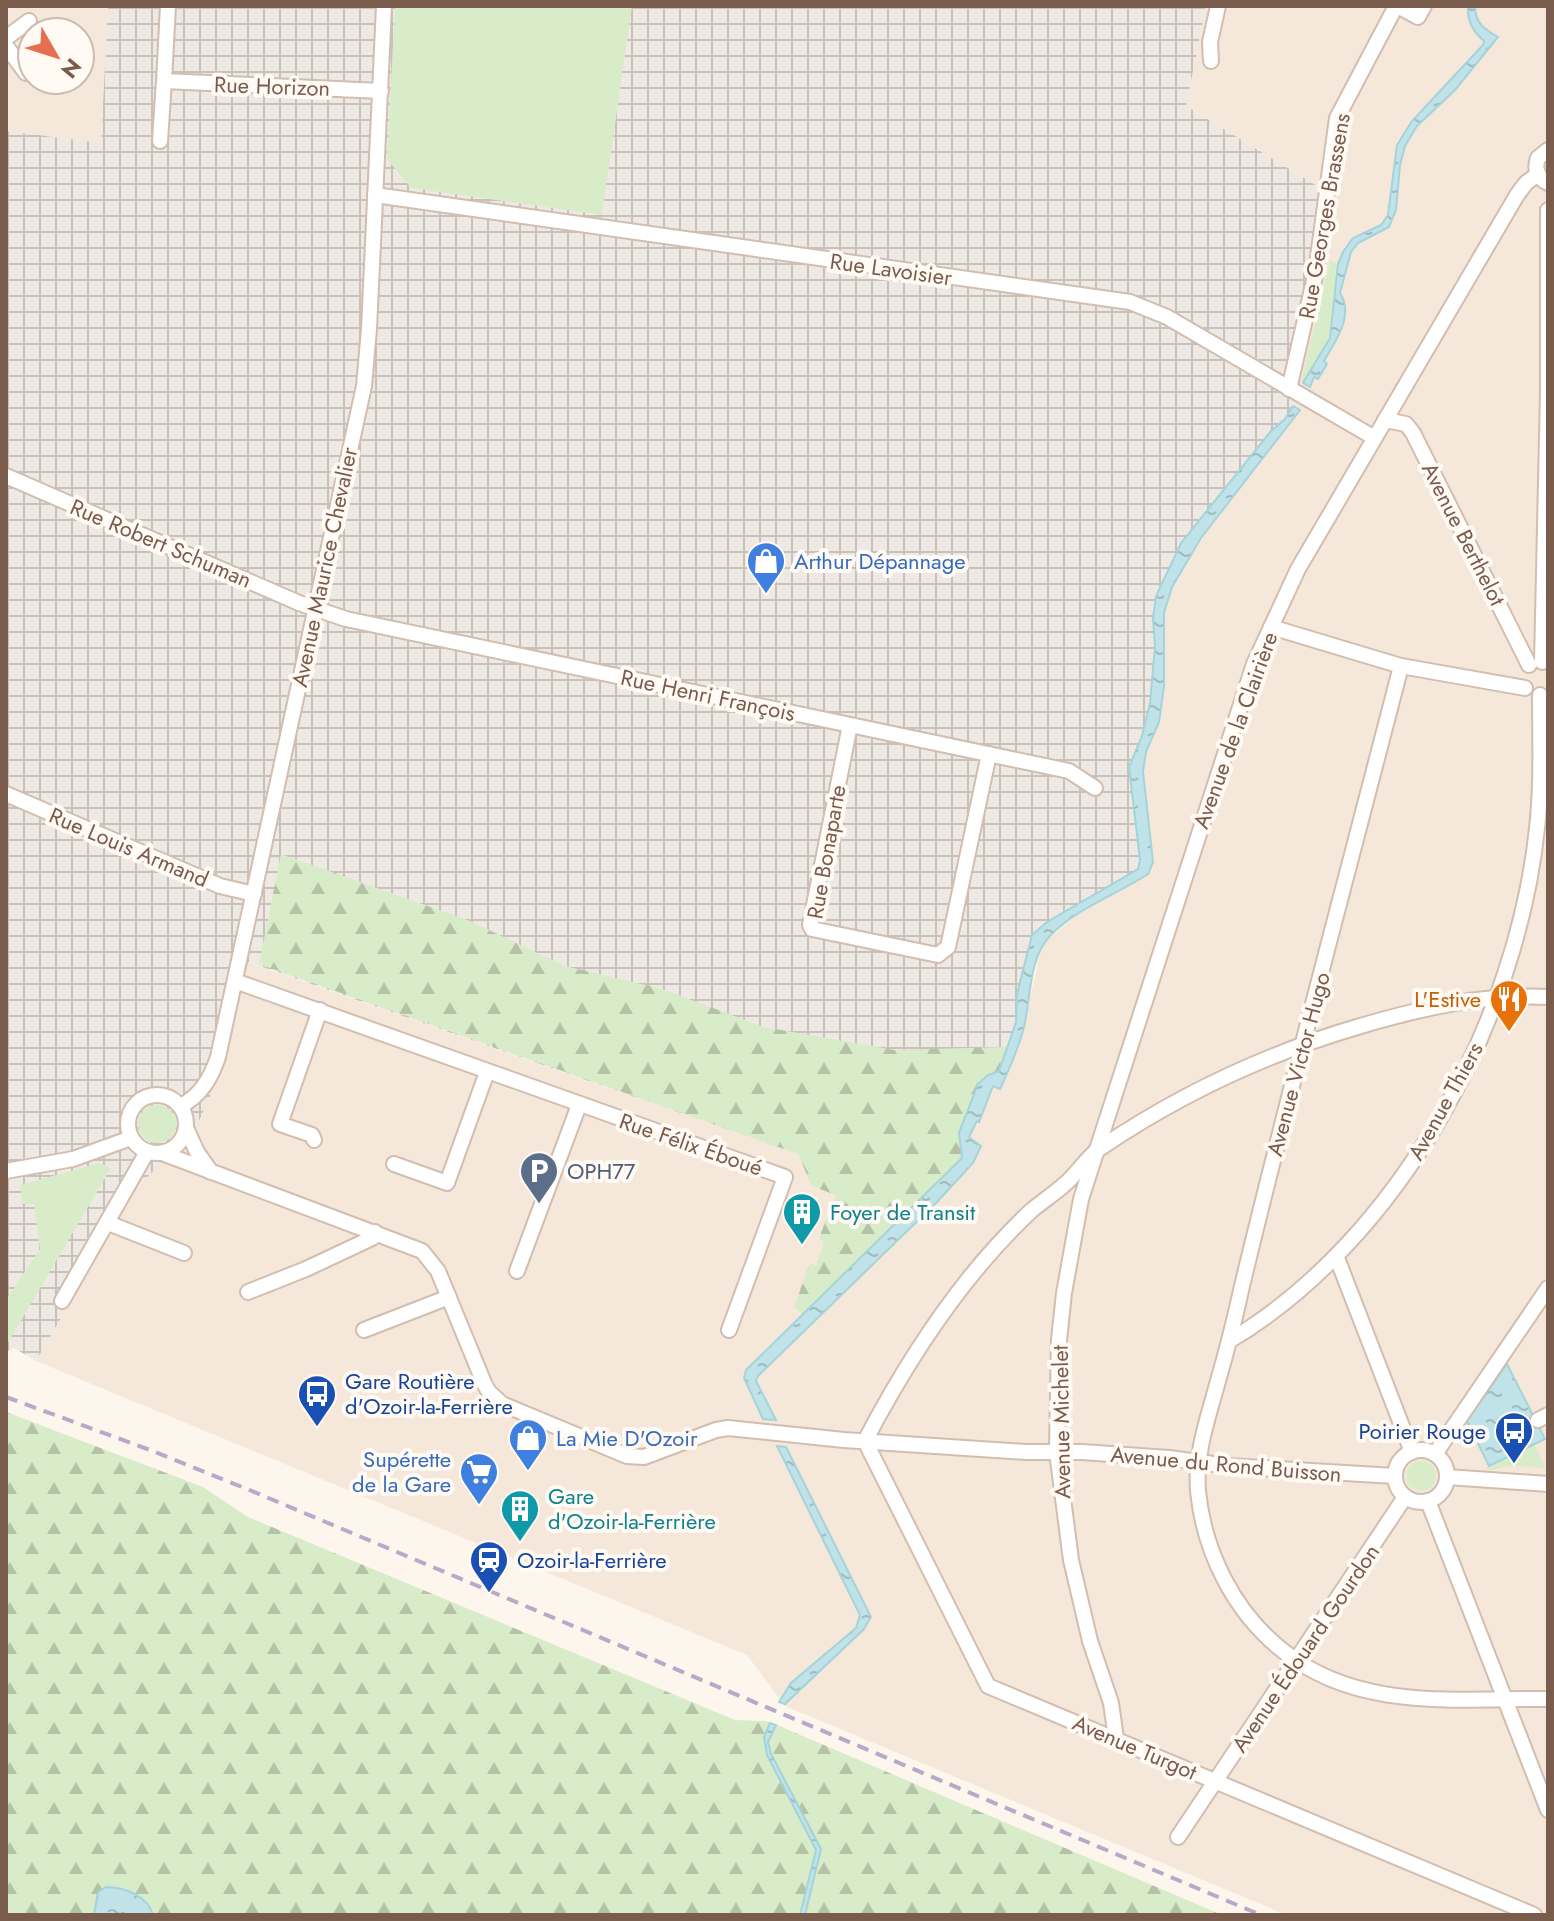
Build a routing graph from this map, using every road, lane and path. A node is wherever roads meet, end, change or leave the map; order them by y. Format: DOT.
graph roads {
  1 [pos="168,6"];
  2 [pos="384,6"];
  3 [pos="1218,6"];
  4 [pos="1397,6"];
  5 [pos="1424,6"];
  6 [pos="1211,61"];
  7 [pos="164,81"];
  8 [pos="381,91"];
  9 [pos="160,141"];
  10 [pos="1548,150"];
  11 [pos="1543,179"];
  12 [pos="375,195"];
  13 [pos="1548,210"];
  14 [pos="1289,389"];
  15 [pos="1385,420"];
  16 [pos="1373,437"];
  17 [pos="6,476"];
  18 [pos="317,610"];
  19 [pos="1271,627"];
  20 [pos="1540,664"];
  21 [pos="1401,666"];
  22 [pos="1525,688"];
  23 [pos="1546,695"];
  24 [pos="850,725"];
  25 [pos="989,754"];
  26 [pos="1095,788"];
  27 [pos="6,794"];
  28 [pos="254,894"];
  29 [pos="235,981"];
  30 [pos="1499,996"];
  31 [pos="1548,997"];
  32 [pos="320,1010"];
  33 [pos="1303,1043"];
  34 [pos="487,1072"];
  35 [pos="579,1105"];
  36 [pos="181,1106"];
  37 [pos="186,1128"];
  38 [pos="131,1138"];
  39 [pos="314,1140"];
  40 [pos="1096,1151"];
  41 [pos="155,1153"];
  42 [pos="394,1164"];
  43 [pos="6,1171"];
  44 [pos="211,1172"];
  45 [pos="447,1183"];
  46 [pos="441,1199"];
  47 [pos="108,1223"];
  48 [pos="375,1232"];
  49 [pos="184,1253"];
  50 [pos="1337,1258"];
  51 [pos="517,1271"];
  52 [pos="1548,1288"];
  53 [pos="248,1292"];
  54 [pos="449,1297"];
  55 [pos="62,1301"];
  56 [pos="364,1330"];
  57 [pos="729,1330"];
  58 [pos="1229,1341"];
  59 [pos="865,1441"];
  60 [pos="1057,1452"];
  61 [pos="1412,1452"];
  62 [pos="1435,1454"];
  63 [pos="1198,1462"];
  64 [pos="1395,1476"];
  65 [pos="1447,1477"];
  66 [pos="1548,1484"];
  67 [pos="1405,1497"];
  68 [pos="1428,1501"];
  69 [pos="1297,1661"];
  70 [pos="1505,1698"];
  71 [pos="1548,1699"];
  72 [pos="1116,1738"];
  73 [pos="1216,1781"];
  74 [pos="1548,1810"];
  75 [pos="1178,1837"];
  76 [pos="1534,1915"];
  1 -- 7 [label="street"];
  2 -- 8 [label="street, Avenue Maurice Chevalier"];
  3 -- 6 [label="street"];
  4 -- 5 [label="street, Rue Georges Brassens"];
  4 -- 14 [label="street, Rue Georges Brassens"];
  7 -- 8 [label="street, Rue Horizon"];
  7 -- 9 [label="street"];
  8 -- 12 [label="street, Avenue Maurice Chevalier"];
  10 -- 11 [label="street, Avenue de la Clairière"];
  11 -- 15 [label="street, Avenue de la Clairière"];
  12 -- 14 [label="street, Rue Lavoisier"];
  12 -- 18 [label="street, Avenue Maurice Chevalier"];
  13 -- 20 [label="street"];
  14 -- 16 [label="street, Rue Lavoisier"];
  15 -- 16 [label="street, Avenue de la Clairière"];
  15 -- 20 [label="street, Avenue Berthelot"];
  16 -- 19 [label="street, Avenue de la Clairière"];
  17 -- 18 [label="street, Rue Robert Schuman"];
  18 -- 24 [label="street, Rue Henri François"];
  18 -- 28 [label="street, Avenue Maurice Chevalier"];
  19 -- 21 [label="street"];
  19 -- 40 [label="street, Avenue de la Clairière"];
  20 -- 22 [label="street"];
  21 -- 22 [label="street"];
  21 -- 33 [label="street, Avenue Victor Hugo"];
  22 -- 23 [label="street"];
  23 -- 30 [label="street, Avenue Thiers"];
  24 -- 25 [label="street, Rue Henri François"];
  24 -- 25 [label="street, Rue Bonaparte"];
  25 -- 26 [label="street, Rue Henri François"];
  27 -- 28 [label="street, Rue Louis Armand"];
  28 -- 29 [label="street, Avenue Maurice Chevalier"];
  29 -- 32 [label="street, Rue Félix Éboué"];
  29 -- 36 [label="street, Avenue Maurice Chevalier"];
  30 -- 31 [label="street"];
  30 -- 33 [label="street"];
  30 -- 50 [label="street, Avenue Thiers"];
  32 -- 34 [label="street, Rue Félix Éboué"];
  32 -- 39 [label="street"];
  33 -- 40 [label="street"];
  33 -- 58 [label="street, Avenue Victor Hugo"];
  34 -- 35 [label="street, Rue Félix Éboué"];
  34 -- 45 [label="street"];
  35 -- 51 [label="street"];
  35 -- 57 [label="street, Rue Félix Éboué"];
  36 -- 37 [label="street"];
  36 -- 38 [label="street"];
  37 -- 41 [label="street"];
  37 -- 44 [label="street"];
  38 -- 41 [label="street"];
  38 -- 43 [label="street"];
  40 -- 59 [label="street"];
  40 -- 60 [label="street, Avenue Michelet"];
  41 -- 44 [label="street, Avenue du Rond Buisson"];
  41 -- 47 [label="street"];
  42 -- 45 [label="street"];
  44 -- 48 [label="street, Avenue du Rond Buisson"];
  45 -- 46 [label="street"];
  47 -- 49 [label="street"];
  47 -- 55 [label="street"];
  48 -- 53 [label="street"];
  48 -- 54 [label="street, Avenue du Rond Buisson"];
  50 -- 58 [label="street, Avenue Thiers"];
  50 -- 61 [label="street"];
  52 -- 62 [label="street"];
  54 -- 56 [label="street"];
  54 -- 59 [label="street, Avenue du Rond Buisson"];
  58 -- 63 [label="street, Avenue Victor Hugo"];
  59 -- 60 [label="street, Avenue du Rond Buisson"];
  59 -- 72 [label="street, Avenue Turgot"];
  60 -- 63 [label="street, Avenue du Rond Buisson"];
  60 -- 72 [label="street, Avenue Michelet"];
  61 -- 62 [label="street"];
  61 -- 64 [label="street"];
  62 -- 65 [label="street"];
  63 -- 64 [label="street, Avenue du Rond Buisson"];
  63 -- 69 [label="street, Avenue Victor Hugo"];
  64 -- 67 [label="street"];
  65 -- 66 [label="street"];
  65 -- 68 [label="street"];
  67 -- 68 [label="street"];
  67 -- 69 [label="street, Avenue Édouard Gourdon"];
  68 -- 70 [label="street"];
  69 -- 70 [label="street, Avenue Victor Hugo"];
  69 -- 73 [label="street, Avenue Édouard Gourdon"];
  70 -- 71 [label="street, Avenue Victor Hugo"];
  70 -- 74 [label="street"];
  72 -- 73 [label="street, Avenue Turgot"];
  73 -- 75 [label="street, Avenue Édouard Gourdon"];
  73 -- 76 [label="street, Avenue Turgot"];
}
